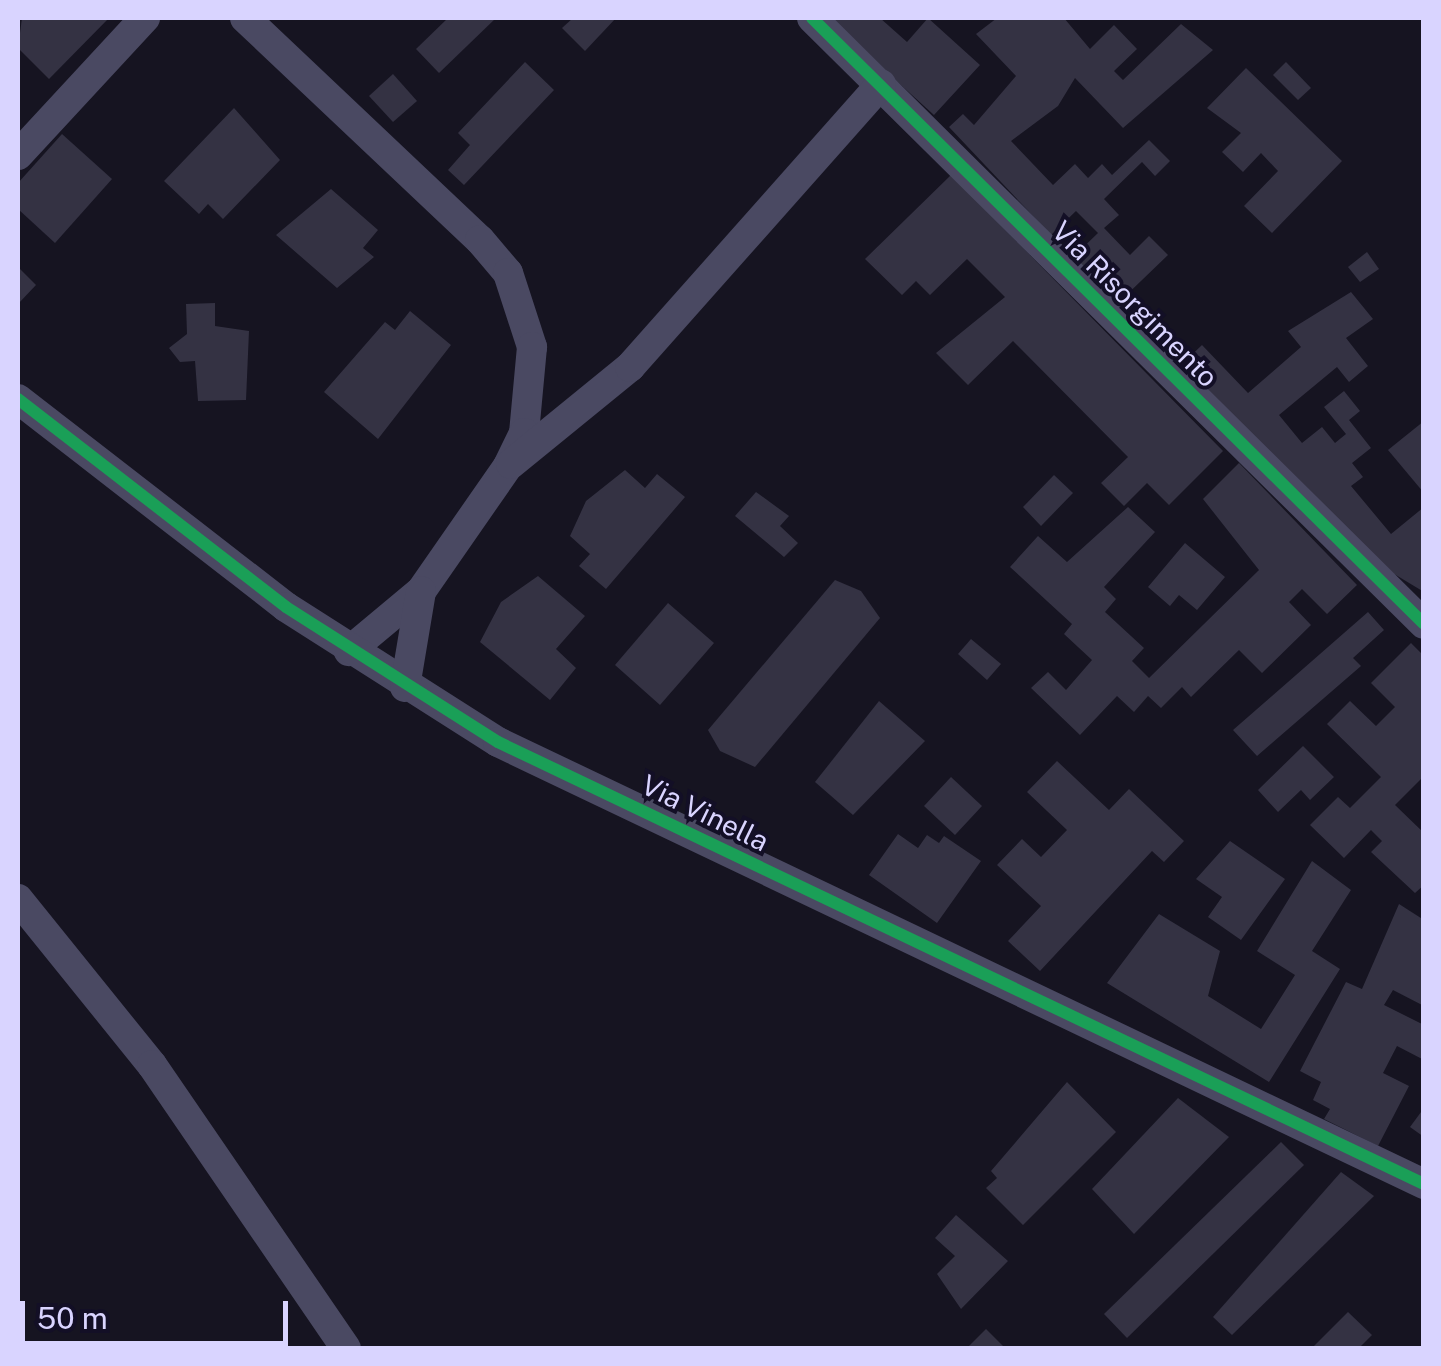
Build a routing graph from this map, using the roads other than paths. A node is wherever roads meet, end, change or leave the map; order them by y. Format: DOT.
graph roads {
  1 [pos="145,18"];
  2 [pos="245,18"];
  3 [pos="812,18"];
  4 [pos="882,84"];
  5 [pos="18,155"];
  6 [pos="18,400"];
  7 [pos="508,466"];
  8 [pos="421,591"];
  9 [pos="1424,624"];
  10 [pos="349,651"];
  11 [pos="405,687"];
  12 [pos="18,899"];
  13 [pos="1424,1184"];
  14 [pos="346,1348"];
  1 -- 5 [label="street"];
  2 -- 7 [label="street"];
  3 -- 4 [label="street, Via Risorgimento"];
  4 -- 7 [label="street"];
  4 -- 9 [label="street, Via Risorgimento"];
  6 -- 10 [label="street, Via Vinella"];
  7 -- 8 [label="street"];
  8 -- 10 [label="street"];
  8 -- 11 [label="street"];
  10 -- 11 [label="street, Via Vinella"];
  11 -- 13 [label="street, Via Vinella"];
  12 -- 14 [label="street"];
}
